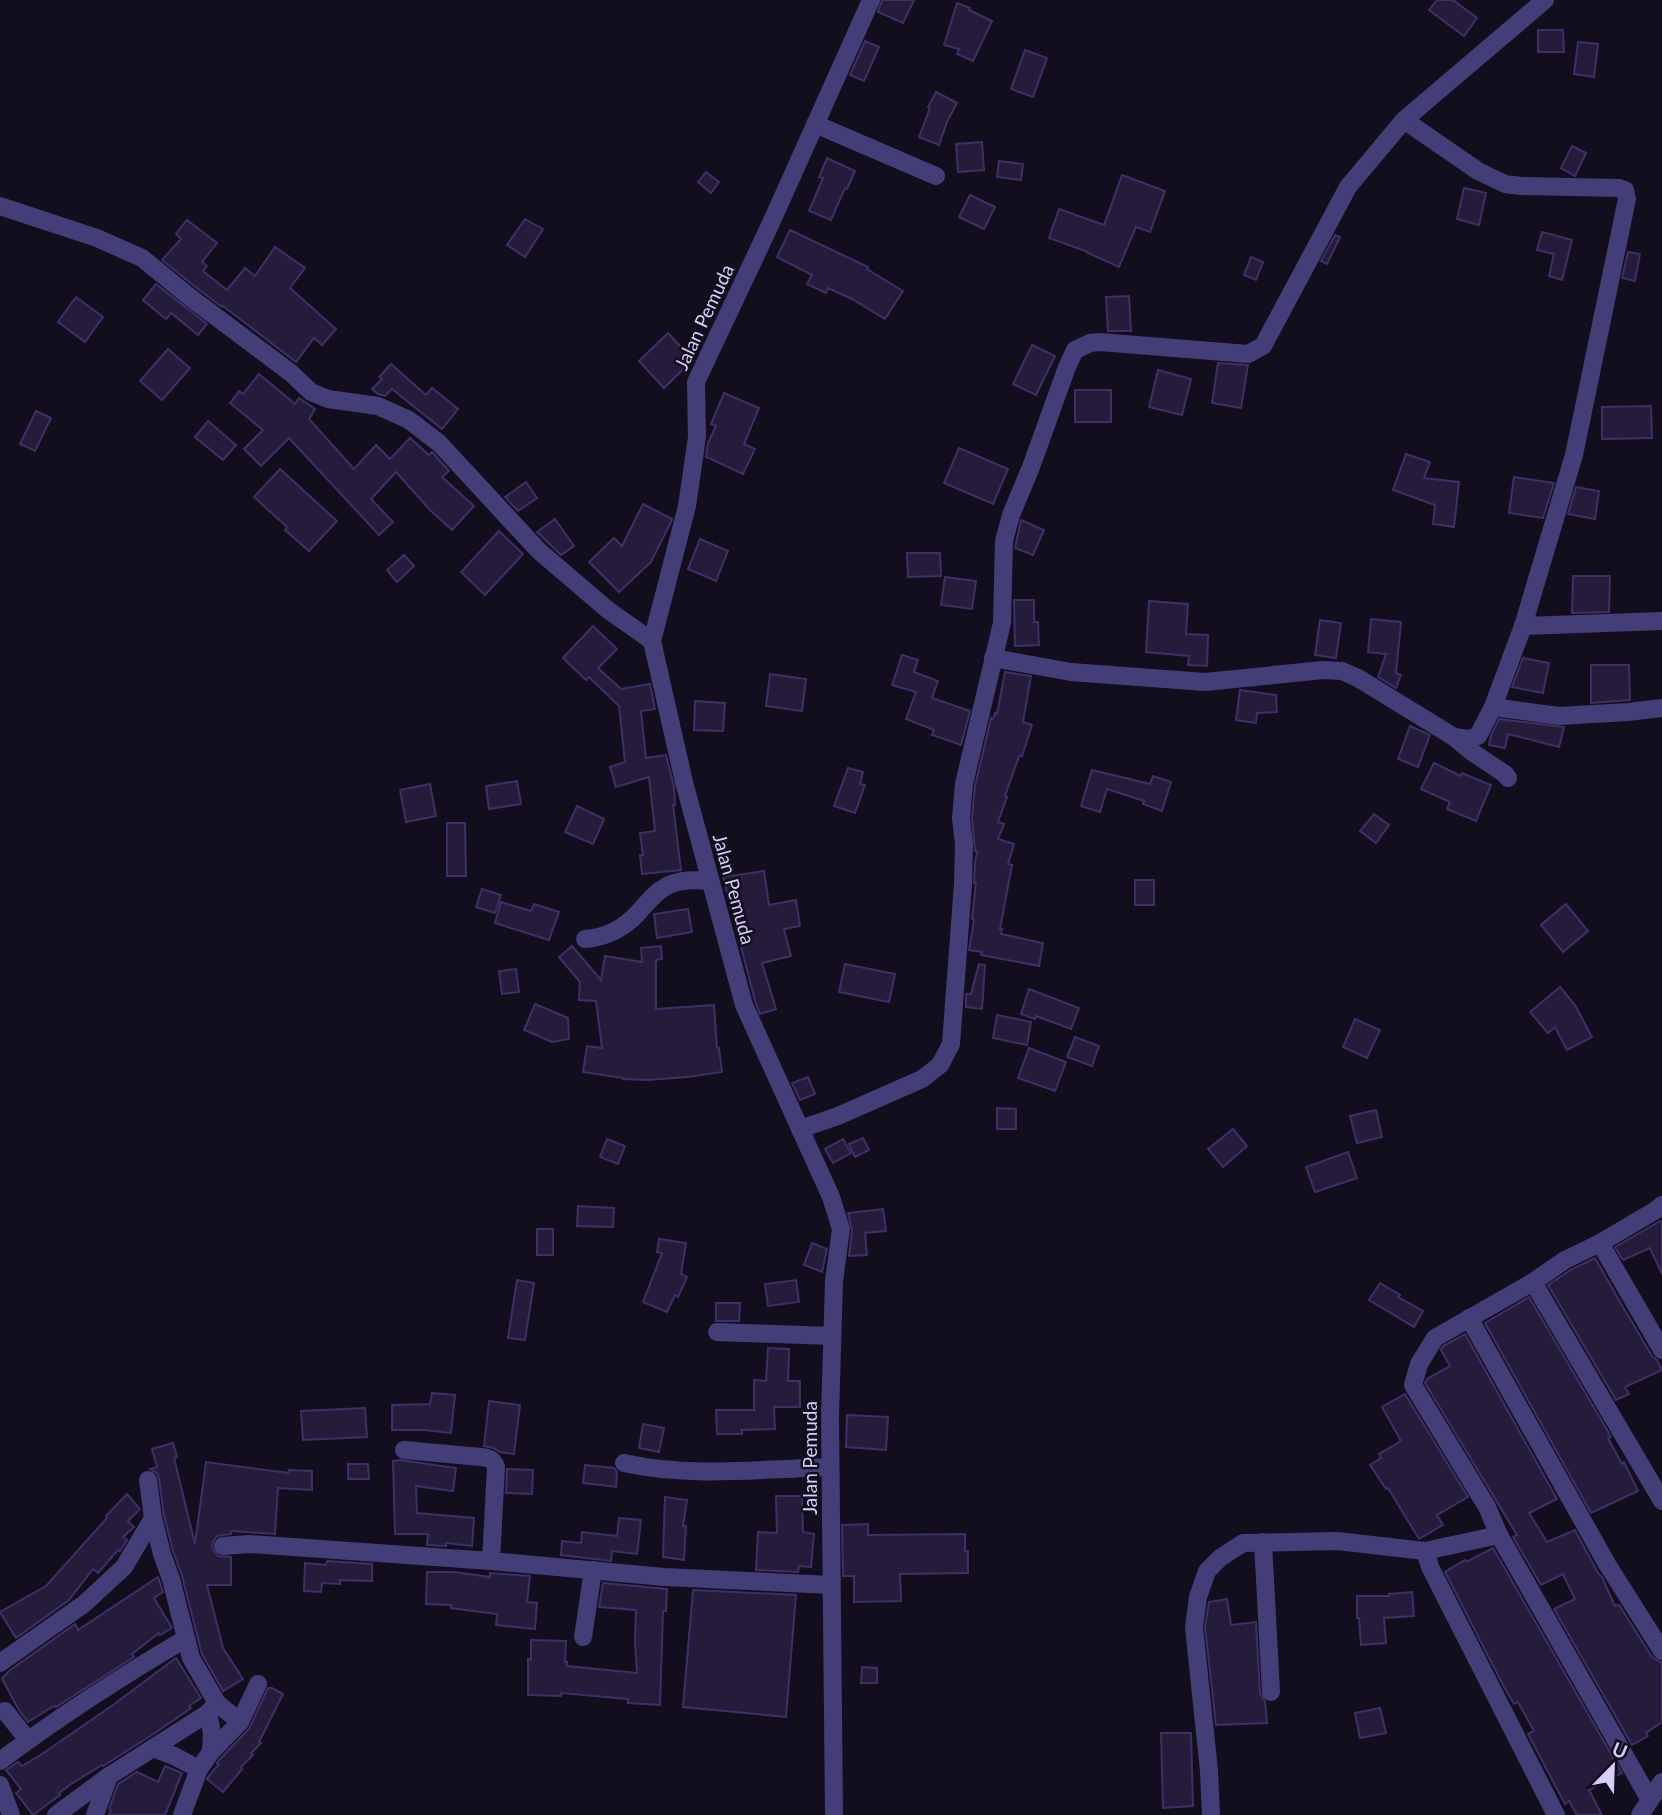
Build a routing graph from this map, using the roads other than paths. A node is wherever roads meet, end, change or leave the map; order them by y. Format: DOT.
graph roads {
  1 [pos="871,0"];
  2 [pos="1545,0"];
  3 [pos="1404,120"];
  4 [pos="815,124"];
  5 [pos="936,176"];
  6 [pos="0,206"];
  7 [pos="1662,621"];
  8 [pos="1523,626"];
  9 [pos="652,641"];
  10 [pos="993,658"];
  11 [pos="1493,708"];
  12 [pos="1662,708"];
  13 [pos="1454,737"];
  14 [pos="1508,778"];
  15 [pos="710,881"];
  16 [pos="585,939"];
  17 [pos="800,1129"];
  18 [pos="1660,1211"];
  19 [pos="1600,1243"];
  20 [pos="1533,1282"];
  21 [pos="1469,1318"];
  22 [pos="717,1332"];
  23 [pos="832,1336"];
  24 [pos="1662,1350"];
  25 [pos="404,1450"];
  26 [pos="624,1463"];
  27 [pos="830,1467"];
  28 [pos="148,1480"];
  29 [pos="1662,1501"];
  30 [pos="153,1518"];
  31 [pos="1499,1535"];
  32 [pos="1263,1542"];
  33 [pos="223,1546"];
  34 [pos="1425,1551"];
  35 [pos="162,1554"];
  36 [pos="491,1561"];
  37 [pos="124,1567"];
  38 [pos="593,1570"];
  39 [pos="831,1585"];
  40 [pos="583,1637"];
  41 [pos="185,1639"];
  42 [pos="1662,1651"];
  43 [pos="0,1663"];
  44 [pos="258,1684"];
  45 [pos="1271,1692"];
  46 [pos="213,1708"];
  47 [pos="2,1713"];
  48 [pos="240,1722"];
  49 [pos="28,1740"];
  50 [pos="153,1748"];
  51 [pos="211,1752"];
  52 [pos="0,1761"];
  53 [pos="199,1769"];
  54 [pos="109,1776"];
  55 [pos="1662,1782"];
  56 [pos="0,1786"];
  57 [pos="1645,1807"];
  58 [pos="11,1815"];
  59 [pos="56,1815"];
  60 [pos="95,1815"];
  61 [pos="181,1815"];
  62 [pos="834,1815"];
  63 [pos="1211,1815"];
  64 [pos="1556,1815"];
  1 -- 4 [label="street, Jalan Pemuda"];
  2 -- 3 [label="street"];
  3 -- 8 [label="street"];
  3 -- 10 [label="street"];
  4 -- 5 [label="street"];
  4 -- 9 [label="street, Jalan Pemuda"];
  6 -- 9 [label="street"];
  7 -- 8 [label="street"];
  8 -- 11 [label="street"];
  9 -- 15 [label="street, Jalan Pemuda"];
  10 -- 13 [label="street"];
  10 -- 17 [label="street"];
  11 -- 12 [label="street"];
  11 -- 13 [label="street"];
  13 -- 14 [label="street"];
  15 -- 16 [label="street"];
  15 -- 17 [label="street, Jalan Pemuda"];
  17 -- 23 [label="street, Jalan Pemuda"];
  18 -- 19 [label="street"];
  19 -- 20 [label="street"];
  19 -- 24 [label="street"];
  20 -- 21 [label="street"];
  20 -- 29 [label="street"];
  21 -- 31 [label="street"];
  21 -- 42 [label="street"];
  22 -- 23 [label="street"];
  23 -- 27 [label="street, Jalan Pemuda"];
  25 -- 36 [label="street"];
  26 -- 27 [label="street"];
  27 -- 39 [label="street, Jalan Pemuda"];
  28 -- 30 [label="street"];
  30 -- 35 [label="street"];
  30 -- 37 [label="street"];
  31 -- 34 [label="street"];
  31 -- 57 [label="street"];
  32 -- 34 [label="street"];
  32 -- 45 [label="street"];
  32 -- 63 [label="street"];
  33 -- 36 [label="street"];
  34 -- 64 [label="street"];
  35 -- 37 [label="street"];
  35 -- 41 [label="street"];
  36 -- 38 [label="street"];
  37 -- 43 [label="street"];
  38 -- 39 [label="street"];
  38 -- 40 [label="street"];
  39 -- 62 [label="street, Jalan Pemuda"];
  41 -- 46 [label="street"];
  41 -- 49 [label="street"];
  44 -- 48 [label="street"];
  46 -- 48 [label="street"];
  46 -- 50 [label="street"];
  46 -- 51 [label="street"];
  47 -- 49 [label="street"];
  48 -- 51 [label="street"];
  49 -- 52 [label="street"];
  50 -- 53 [label="street"];
  50 -- 54 [label="street"];
  51 -- 53 [label="street"];
  53 -- 61 [label="street"];
  54 -- 59 [label="street"];
  54 -- 60 [label="street"];
  55 -- 57 [label="street"];
  56 -- 58 [label="street"];
}
